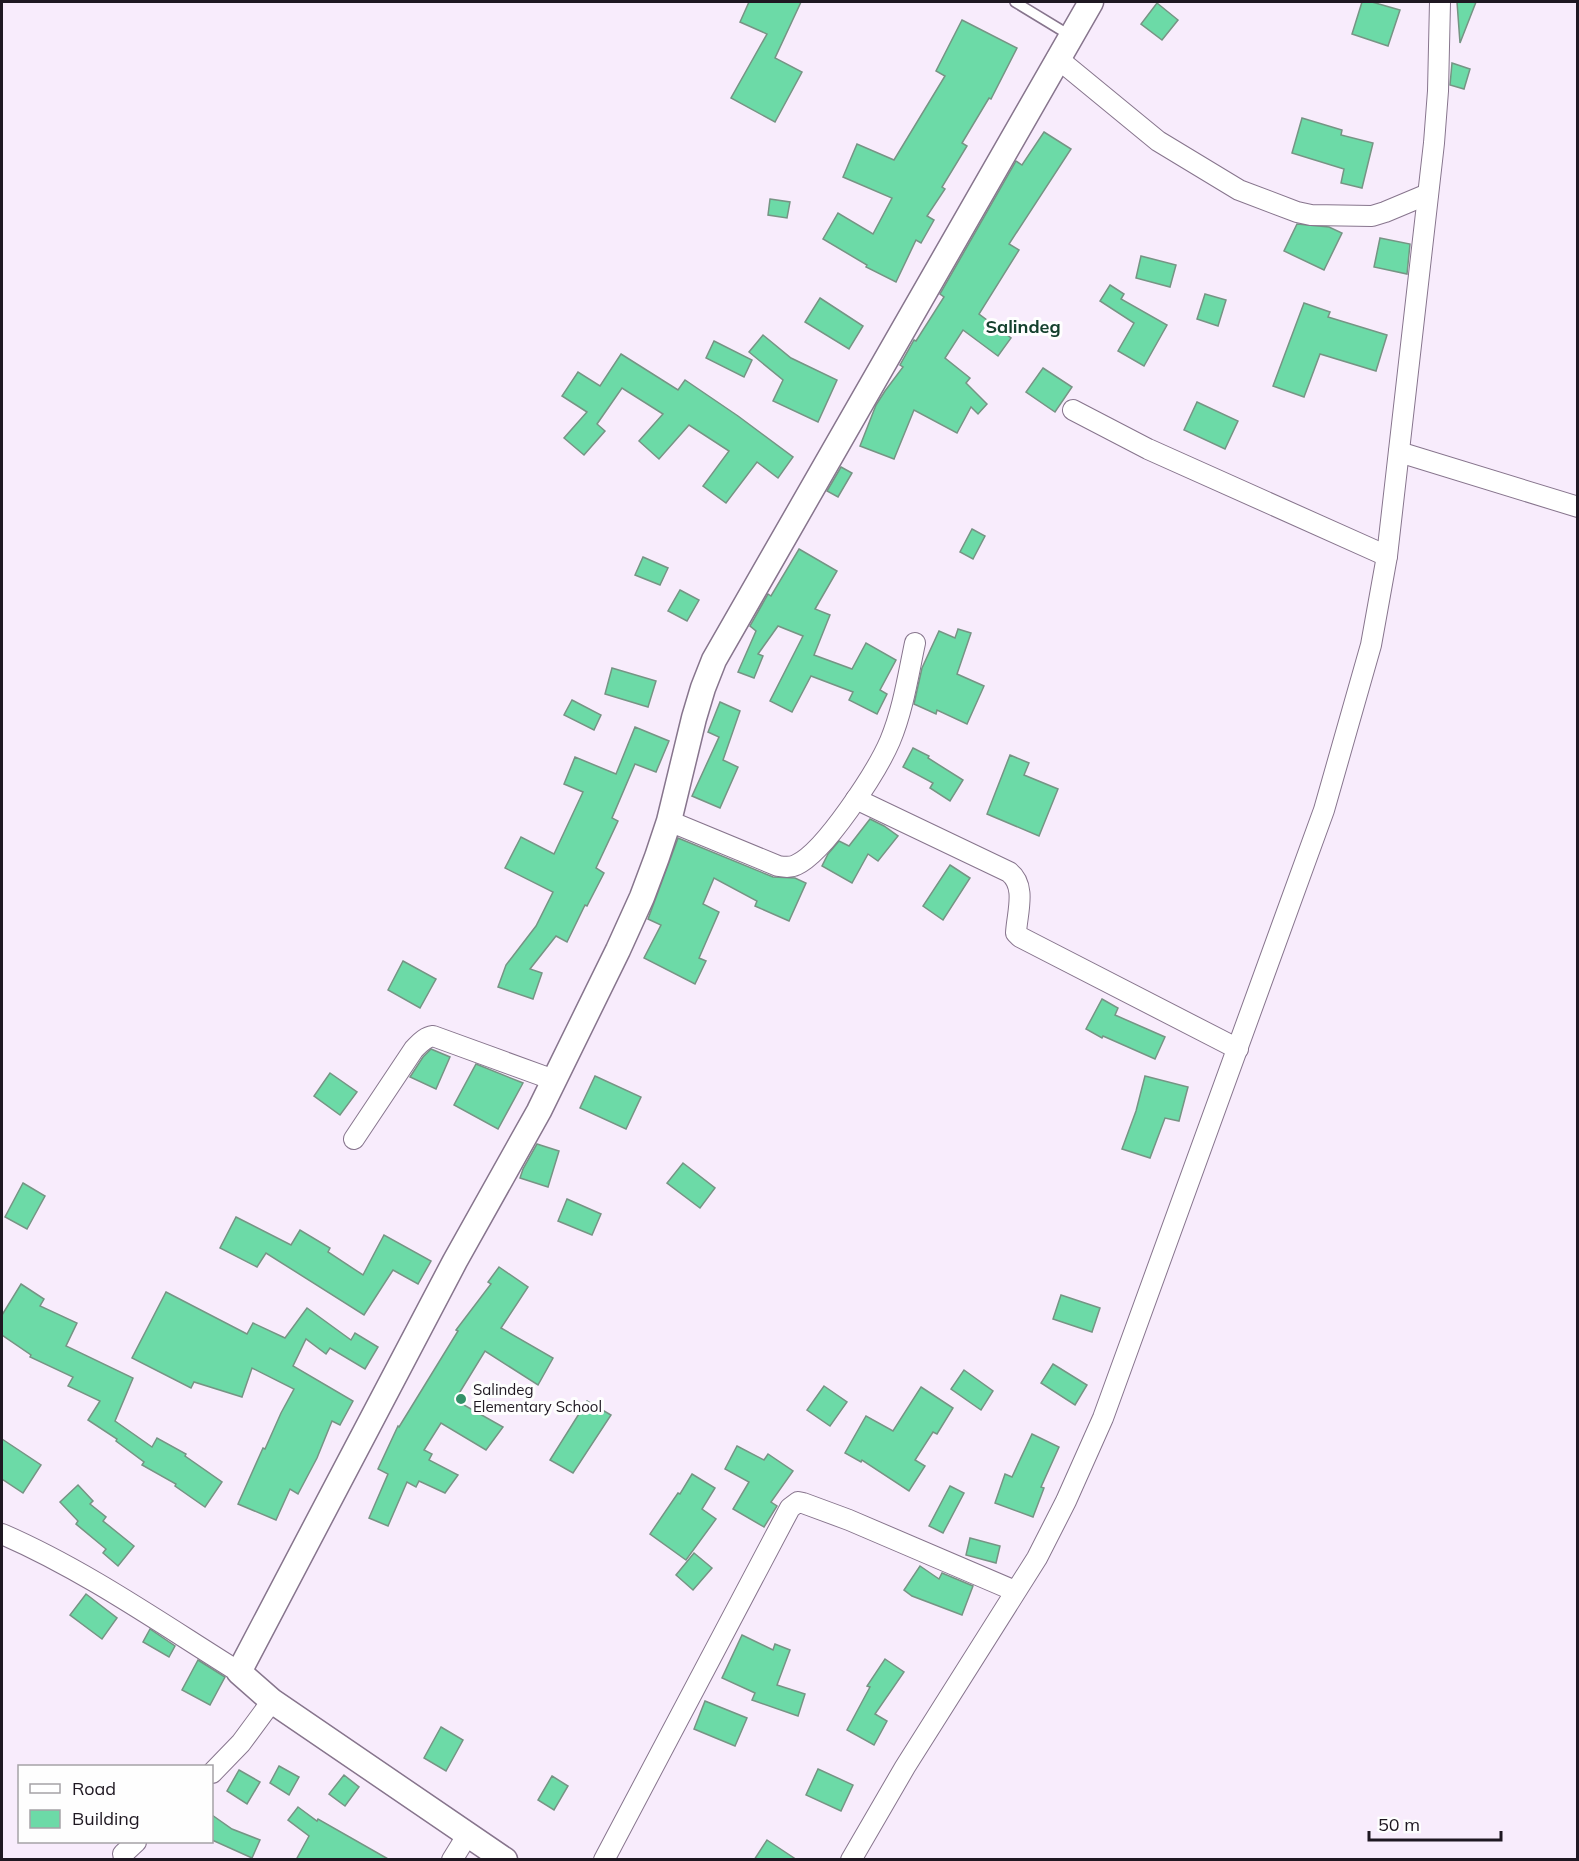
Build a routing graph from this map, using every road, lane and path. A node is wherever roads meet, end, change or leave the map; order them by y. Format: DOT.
graph roads {
  1 [pos="1016,2"];
  2 [pos="1091,2"];
  3 [pos="1440,2"];
  4 [pos="1071,36"];
  5 [pos="1057,58"];
  6 [pos="1428,194"];
  7 [pos="1073,410"];
  8 [pos="1399,452"];
  9 [pos="1578,507"];
  10 [pos="1387,556"];
  11 [pos="915,643"];
  12 [pos="856,799"];
  13 [pos="669,821"];
  14 [pos="1238,1050"];
  15 [pos="554,1080"];
  16 [pos="354,1139"];
  17 [pos="2,1534"];
  18 [pos="1015,1591"];
  19 [pos="239,1672"];
  20 [pos="272,1701"];
  21 [pos="213,1772"];
  22 [pos="468,1833"];
  23 [pos="452,1860"];
  24 [pos="505,1860"];
  25 [pos="604,1860"];
  26 [pos="851,1860"];
  1 -- 4 [label="lane"];
  2 -- 4 [label="street"];
  3 -- 6 [label="street"];
  4 -- 5 [label="street"];
  5 -- 6 [label="street"];
  5 -- 13 [label="street"];
  6 -- 8 [label="street"];
  7 -- 10 [label="street"];
  8 -- 9 [label="street"];
  8 -- 10 [label="street"];
  10 -- 14 [label="street"];
  11 -- 12 [label="street"];
  12 -- 13 [label="street"];
  12 -- 14 [label="street"];
  13 -- 15 [label="street"];
  14 -- 18 [label="street"];
  15 -- 16 [label="street"];
  15 -- 19 [label="street"];
  17 -- 19 [label="street"];
  18 -- 25 [label="street"];
  18 -- 26 [label="street"];
  19 -- 20 [label="street"];
  20 -- 21 [label="street"];
  20 -- 22 [label="street"];
  22 -- 23 [label="street"];
  22 -- 24 [label="street"];
}
